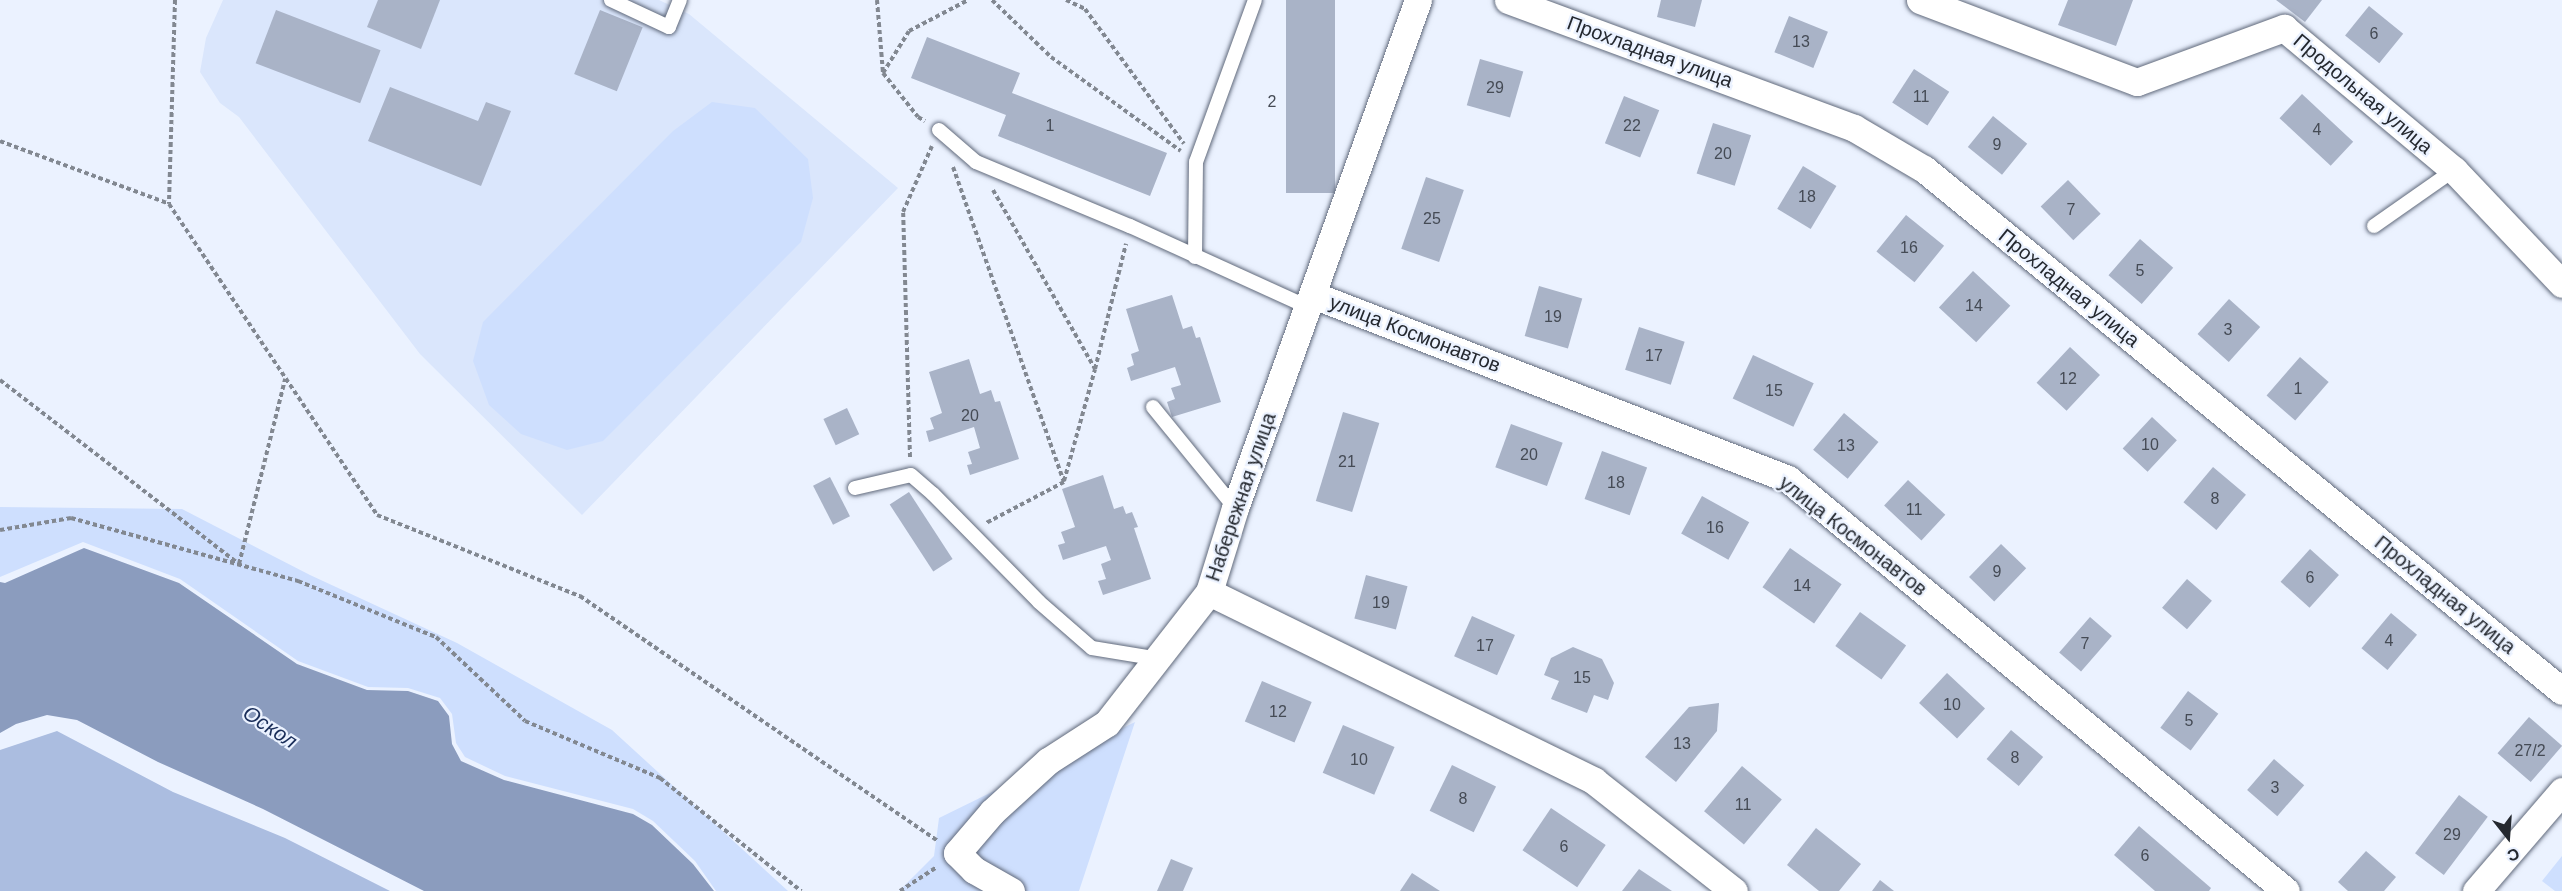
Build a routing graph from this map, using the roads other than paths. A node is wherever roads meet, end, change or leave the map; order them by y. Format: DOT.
graph roads {
  1 [pos="610,0"];
  2 [pos="680,0"];
  3 [pos="1255,0"];
  4 [pos="1418,0"];
  5 [pos="1508,0"];
  6 [pos="1920,0"];
  7 [pos="939,130"];
  8 [pos="2454,170"];
  9 [pos="2374,226"];
  10 [pos="1195,257"];
  11 [pos="2562,284"];
  12 [pos="1310,301"];
  13 [pos="1153,408"];
  14 [pos="855,488"];
  15 [pos="1235,508"];
  16 [pos="1209,592"];
  17 [pos="1159,659"];
  18 [pos="2562,691"];
  19 [pos="2562,791"];
  20 [pos="967,872"];
  21 [pos="1011,891"];
  22 [pos="1734,891"];
  23 [pos="2286,891"];
  24 [pos="2476,891"];
  1 -- 2 [label="lane"];
  3 -- 10 [label="lane"];
  4 -- 12 [label="street, Набережная улица"];
  5 -- 18 [label="street, Прохладная улица"];
  6 -- 8 [label="street, Продольная улица"];
  7 -- 10 [label="lane"];
  8 -- 9 [label="lane"];
  8 -- 11 [label="street, Продольная улица"];
  10 -- 12 [label="lane"];
  12 -- 15 [label="street, Набережная улица"];
  12 -- 23 [label="street, улица Космонавтов"];
  13 -- 15 [label="lane"];
  14 -- 17 [label="lane"];
  15 -- 16 [label="street, Набережная улица"];
  16 -- 17 [label="street"];
  16 -- 22 [label="street, Набережная улица"];
  17 -- 20 [label="street"];
  19 -- 24 [label="street"];
  20 -- 21 [label="street"];
}
